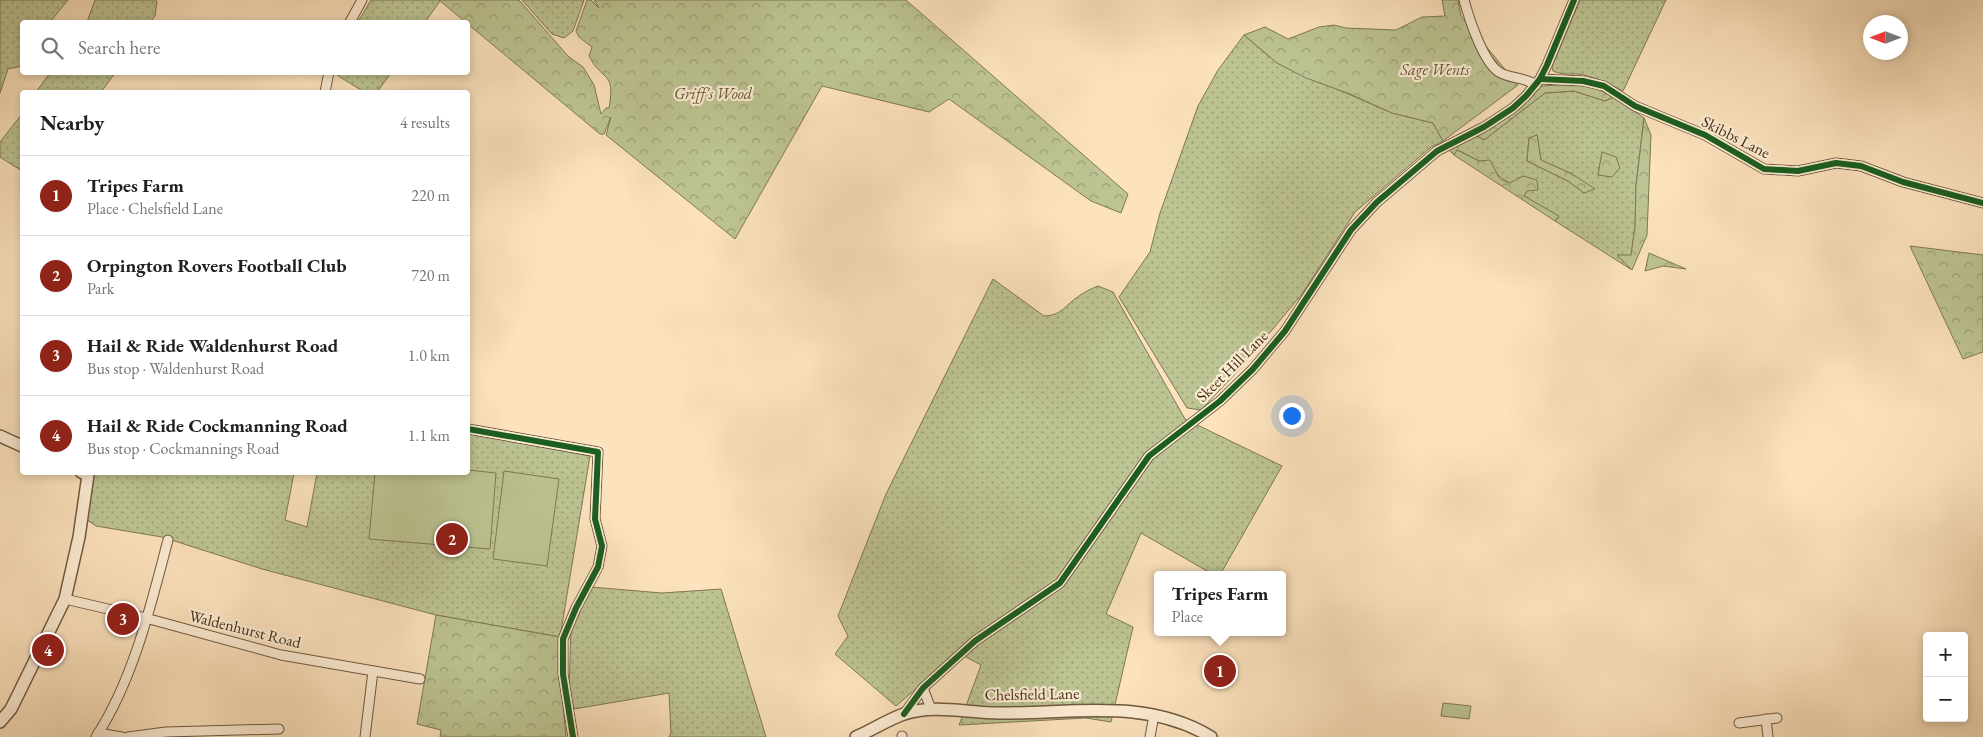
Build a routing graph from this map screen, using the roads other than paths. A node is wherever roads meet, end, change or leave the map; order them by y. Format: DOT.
graph roads {
  1 [pos="362,0"];
  2 [pos="1464,0"];
  3 [pos="1574,0"];
  4 [pos="351,20"];
  5 [pos="328,75"];
  6 [pos="1538,82"];
  7 [pos="325,90"];
  8 [pos="1983,203"];
  9 [pos="470,429"];
  10 [pos="0,436"];
  11 [pos="20,445"];
  12 [pos="86,475"];
  13 [pos="168,540"];
  14 [pos="65,599"];
  15 [pos="147,618"];
  16 [pos="373,671"];
  17 [pos="420,679"];
  18 [pos="923,688"];
  19 [pos="931,709"];
  20 [pos="904,714"];
  21 [pos="1154,714"];
  22 [pos="1777,718"];
  23 [pos="1766,720"];
  24 [pos="0,722"];
  25 [pos="1739,723"];
  26 [pos="279,729"];
  27 [pos="97,735"];
  28 [pos="122,737"];
  29 [pos="128,737"];
  30 [pos="365,737"];
  31 [pos="573,737"];
  32 [pos="856,737"];
  33 [pos="1150,737"];
  34 [pos="1211,737"];
  35 [pos="1768,737"];
  1 -- 4 [label="street"];
  2 -- 6 [label="street, Skibbs Lane"];
  3 -- 6 [label="street, Skeet Hill Lane"];
  5 -- 7 [label="street"];
  6 -- 8 [label="street, Skibbs Lane"];
  6 -- 18 [label="street, Skeet Hill Lane"];
  9 -- 31 [label="street"];
  10 -- 11 [label="street"];
  12 -- 14 [label="street"];
  13 -- 15 [label="street"];
  14 -- 15 [label="street, Waldenhurst Road"];
  14 -- 24 [label="street"];
  15 -- 16 [label="street, Waldenhurst Road"];
  15 -- 27 [label="street"];
  16 -- 17 [label="street, Waldenhurst Road"];
  16 -- 30 [label="street"];
  18 -- 19 [label="street"];
  18 -- 20 [label="street, Skeet Hill Lane"];
  19 -- 20 [label="street, Chelsfield Lane"];
  19 -- 21 [label="street, Chelsfield Lane"];
  20 -- 32 [label="street, Chelsfield Lane"];
  21 -- 33 [label="street"];
  21 -- 34 [label="street, Chelsfield Lane"];
  22 -- 23 [label="street"];
  23 -- 25 [label="street"];
  23 -- 35 [label="street"];
  26 -- 29 [label="street"];
  27 -- 28 [label="street"];
}
